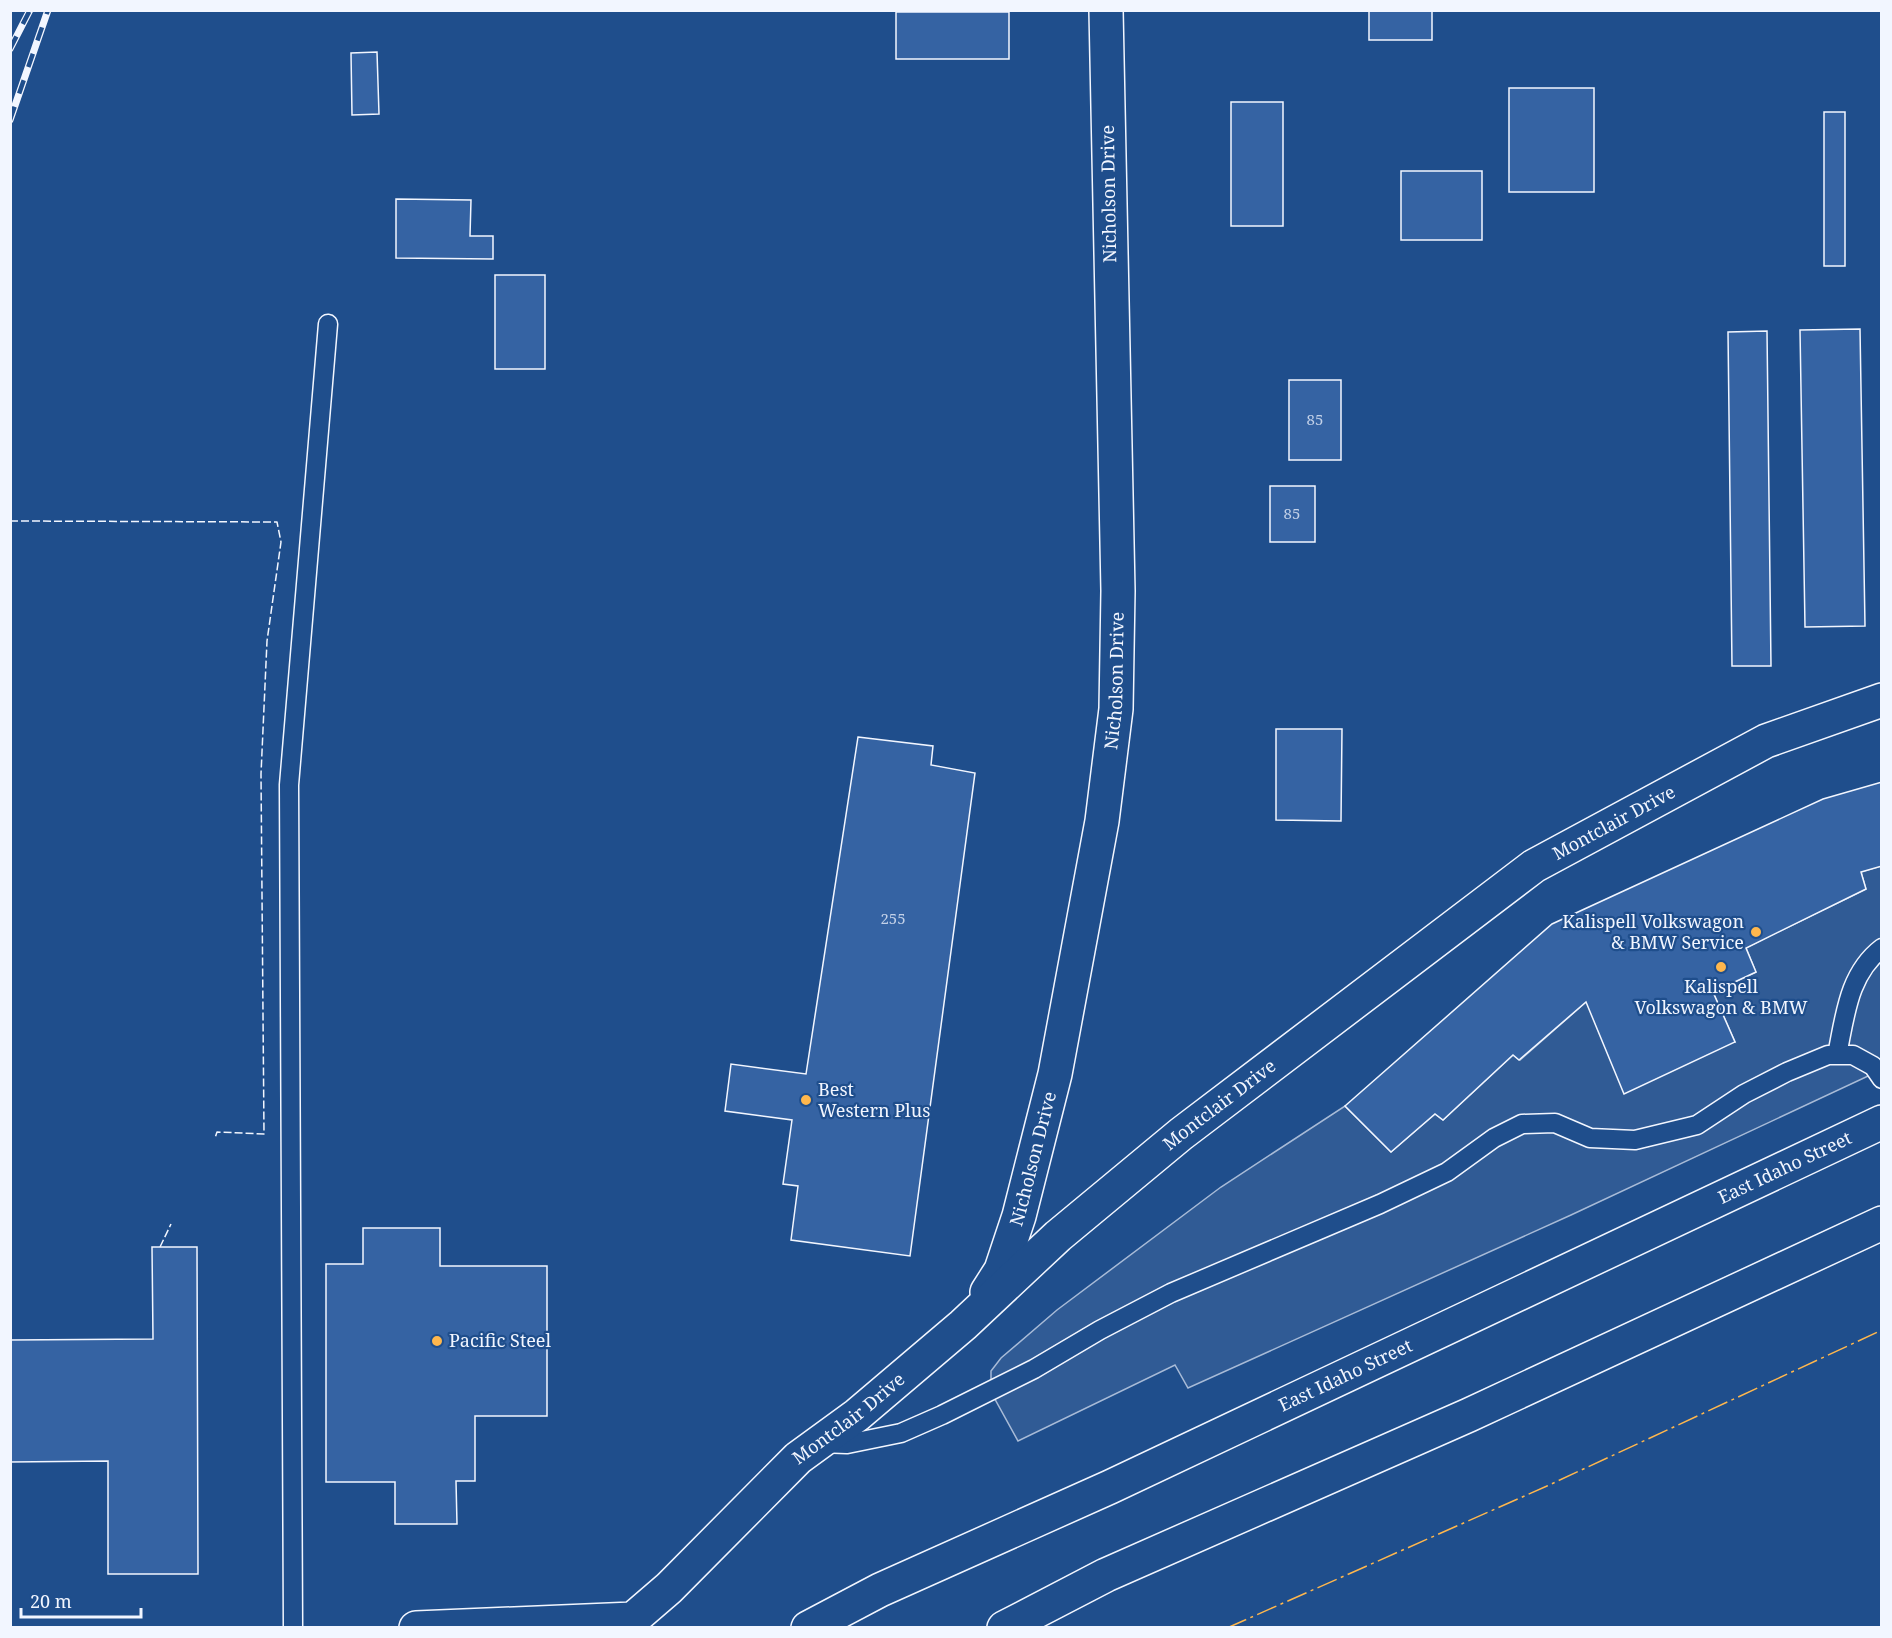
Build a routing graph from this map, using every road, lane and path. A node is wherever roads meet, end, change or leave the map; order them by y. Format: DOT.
graph roads {
  1 [pos="1106,10"];
  2 [pos="328,324"];
  3 [pos="1881,700"];
  4 [pos="1881,948"];
  5 [pos="1837,1055"];
  6 [pos="1881,1079"];
  7 [pos="1881,1122"];
  8 [pos="1881,1223"];
  9 [pos="963,1325"];
  10 [pos="816,1443"];
  11 [pos="642,1623"];
  12 [pos="293,1628"];
  13 [pos="416,1628"];
  14 [pos="808,1628"];
  15 [pos="1004,1628"];
  1 -- 9 [label="main road, Nicholson Drive"];
  2 -- 12 [label="lane"];
  3 -- 9 [label="main road, Montclair Drive"];
  4 -- 5 [label="lane"];
  5 -- 6 [label="lane"];
  5 -- 10 [label="lane"];
  7 -- 14 [label="main road, East Idaho Street"];
  8 -- 15 [label="main road"];
  9 -- 10 [label="main road, Montclair Drive"];
  10 -- 11 [label="main road, Montclair Drive"];
  11 -- 13 [label="main road, Montclair Drive"];
}
